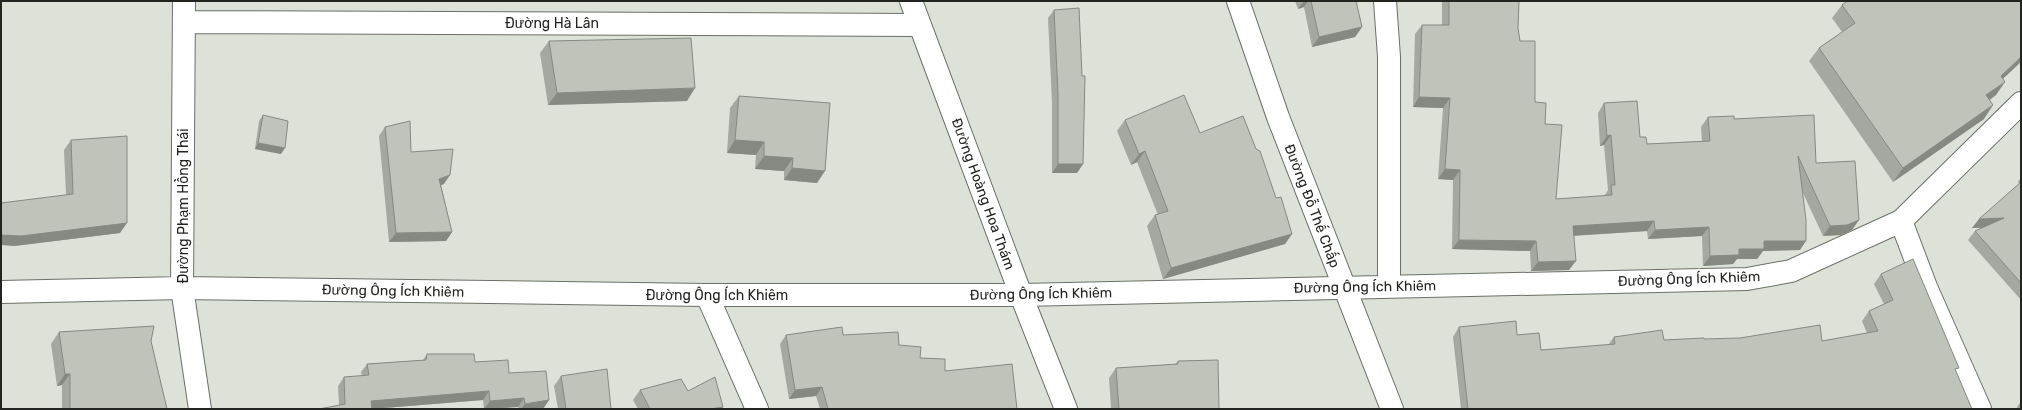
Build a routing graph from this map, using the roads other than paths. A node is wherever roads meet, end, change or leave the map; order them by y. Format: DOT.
graph roads {
  1 [pos="911,1"];
  2 [pos="1238,1"];
  3 [pos="1385,1"];
  4 [pos="184,11"];
  5 [pos="920,25"];
  6 [pos="2021,103"];
  7 [pos="1901,221"];
  8 [pos="1389,287"];
  9 [pos="182,288"];
  10 [pos="1344,288"];
  11 [pos="1,292"];
  12 [pos="1021,295"];
  13 [pos="707,296"];
  14 [pos="200,409"];
  15 [pos="757,409"];
  16 [pos="1066,409"];
  17 [pos="1392,409"];
  18 [pos="1980,409"];
  1 -- 5 [label="street, Đường Hoàng Hoa Thám"];
  2 -- 10 [label="street, Đường Đỗ Thế Chấp"];
  3 -- 8 [label="street"];
  4 -- 5 [label="street, Đường Hà Lân"];
  4 -- 9 [label="street, Đường Phạm Hồng Thái"];
  5 -- 12 [label="street, Đường Hoàng Hoa Thám"];
  6 -- 7 [label="street, Đường Ông Ích Khiêm"];
  7 -- 8 [label="street, Đường Ông Ích Khiêm"];
  7 -- 18 [label="street"];
  8 -- 10 [label="street, Đường Ông Ích Khiêm"];
  9 -- 11 [label="street, Đường Ông Ích Khiêm"];
  9 -- 13 [label="street, Đường Ông Ích Khiêm"];
  9 -- 14 [label="street, Đường Phạm Hồng Thái"];
  10 -- 12 [label="street, Đường Ông Ích Khiêm"];
  10 -- 17 [label="street, Đường Đỗ Thế Chấp"];
  12 -- 13 [label="street, Đường Ông Ích Khiêm"];
  12 -- 16 [label="street, Đường Hoàng Hoa Thám"];
  13 -- 15 [label="street"];
}
